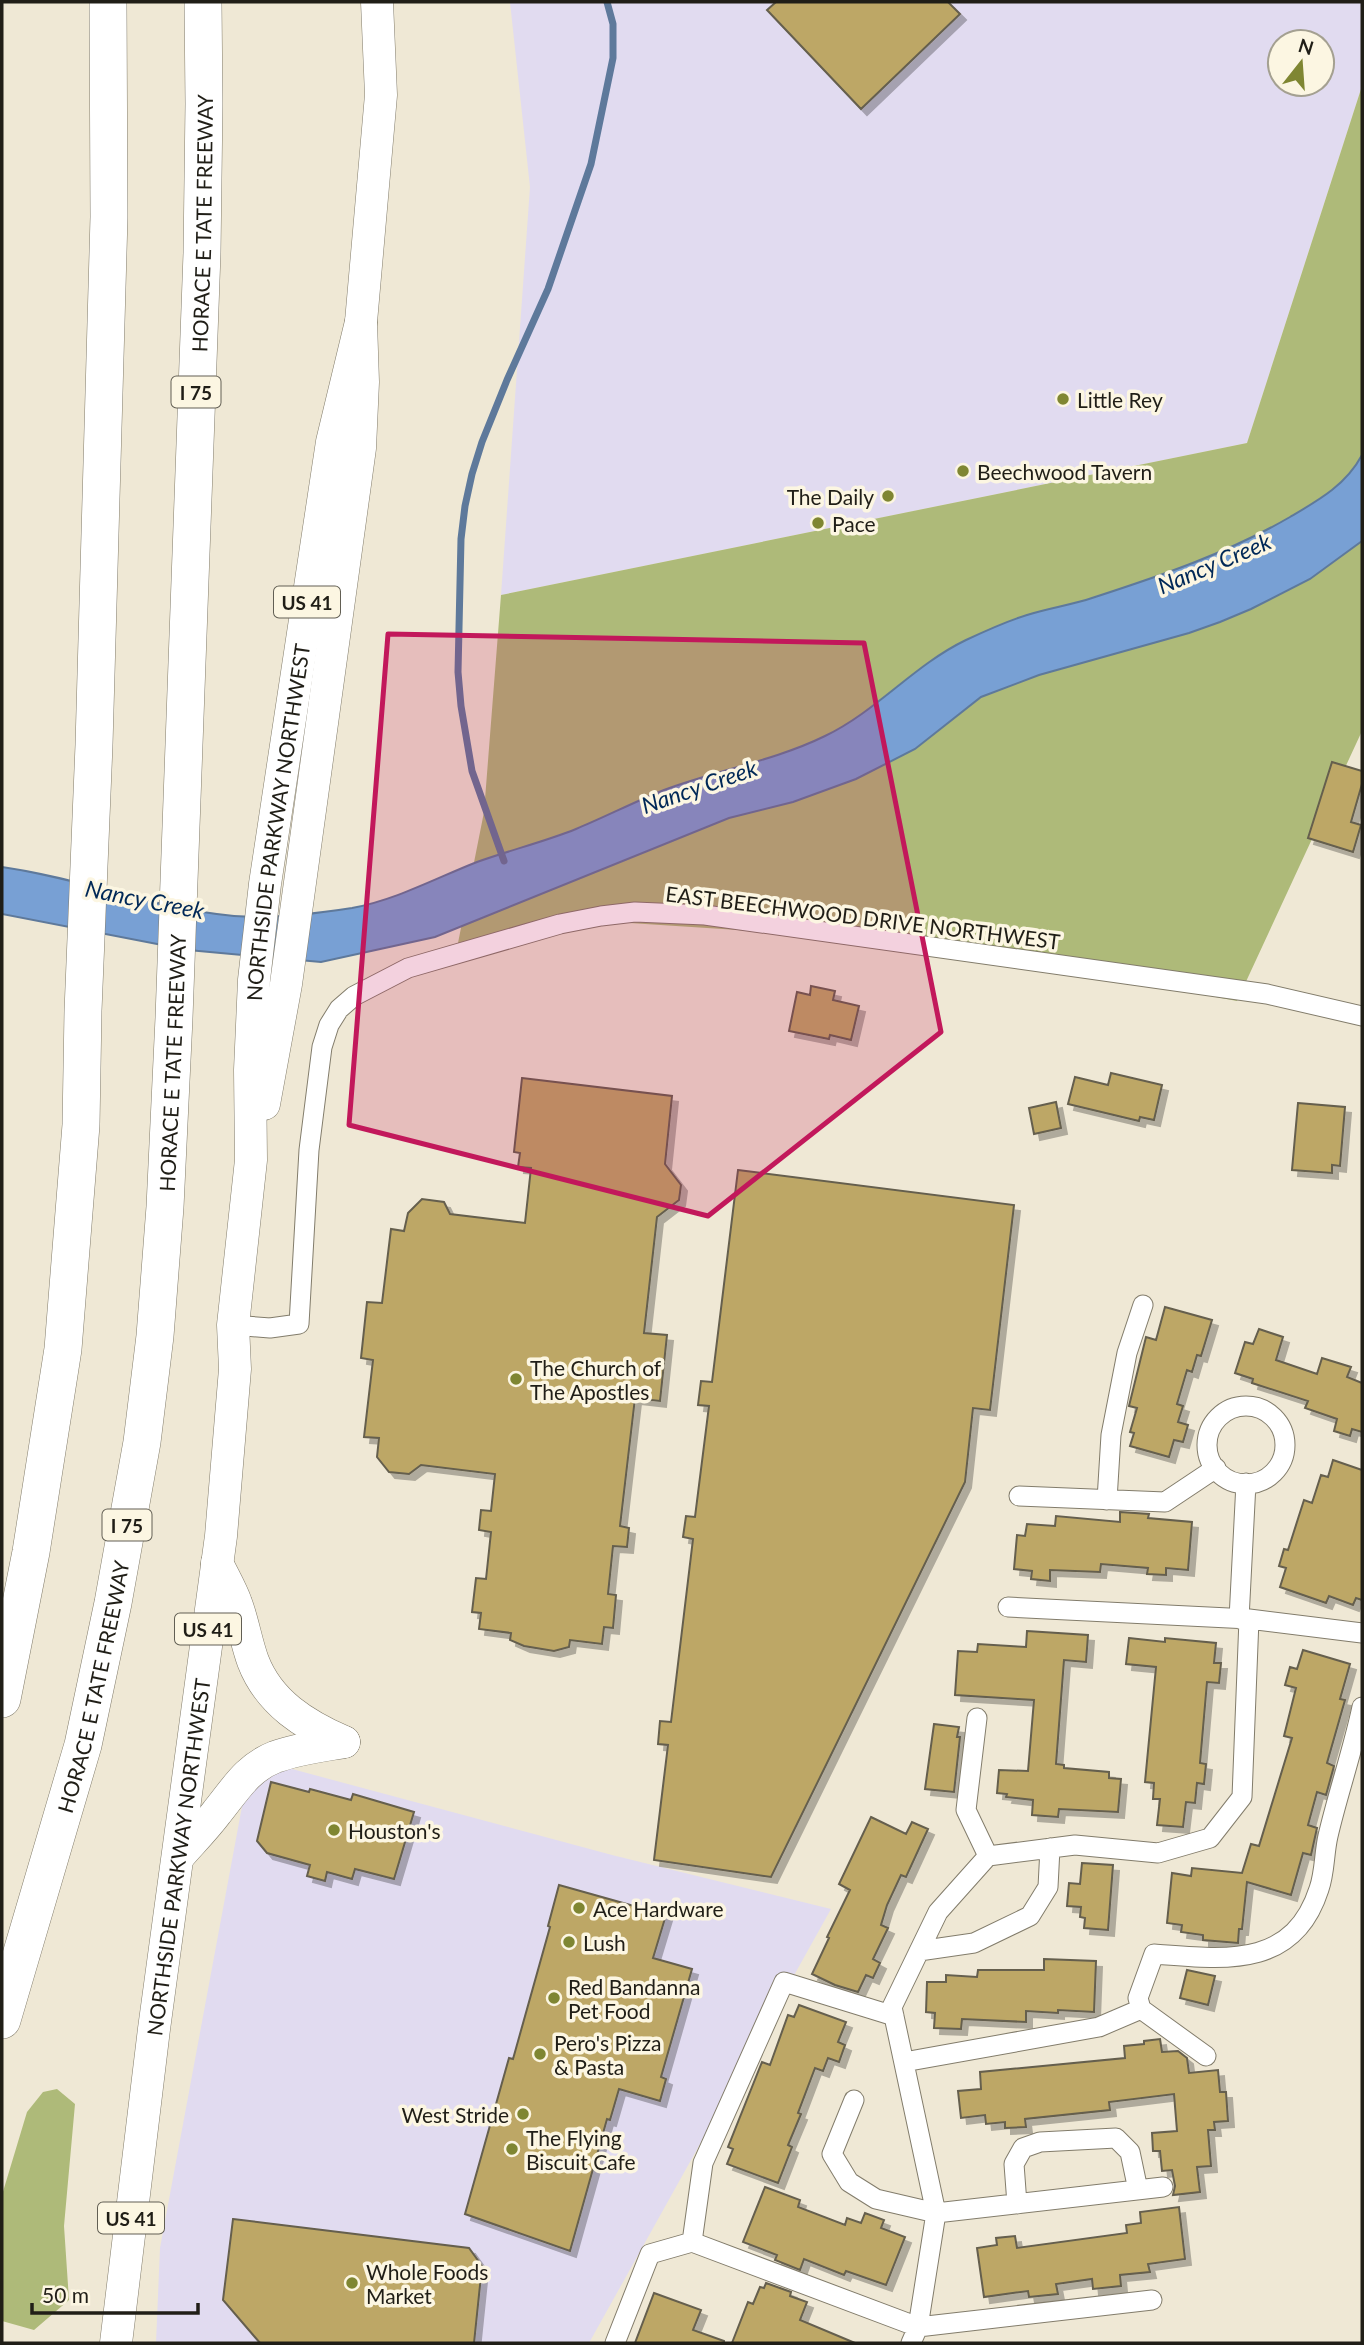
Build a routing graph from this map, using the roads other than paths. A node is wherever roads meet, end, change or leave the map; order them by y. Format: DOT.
graph roads {
  1 [pos="108,2"];
  2 [pos="203,2"];
  3 [pos="377,2"];
  4 [pos="361,322"];
  5 [pos="1362,1016"];
  6 [pos="251,1160"];
  7 [pos="1143,1305"];
  8 [pos="233,1325"];
  9 [pos="1216,1468"];
  10 [pos="1246,1483"];
  11 [pos="1019,1496"];
  12 [pos="1107,1500"];
  13 [pos="32,1552"];
  14 [pos="217,1563"];
  15 [pos="2,1603"];
  16 [pos="1008,1607"];
  17 [pos="1244,1619"];
  18 [pos="1362,1633"];
  19 [pos="2,1699"];
  20 [pos="1362,1706"];
  21 [pos="977,1718"];
  22 [pos="1050,1848"];
  23 [pos="988,1856"];
  24 [pos="178,1857"];
  25 [pos="919,1951"];
  26 [pos="1141,2009"];
  27 [pos="894,2016"];
  28 [pos="2,2020"];
  29 [pos="1206,2056"];
  30 [pos="904,2062"];
  31 [pos="854,2100"];
  32 [pos="1163,2187"];
  33 [pos="1138,2190"];
  34 [pos="1017,2204"];
  35 [pos="936,2213"];
  36 [pos="692,2242"];
  37 [pos="1152,2300"];
  38 [pos="914,2335"];
  39 [pos="116,2343"];
  40 [pos="615,2343"];
  1 -- 13 [label="highway"];
  2 -- 28 [label="highway, HORACE E TATE FREEWAY / I 75"];
  3 -- 4 [label="main road, NORTHSIDE PARKWAY NORTHWEST / US 41"];
  4 -- 6 [label="main road, NORTHSIDE PARKWAY NORTHWEST / US 41"];
  4 -- 6 [label="main road, NORTHSIDE PARKWAY NORTHWEST / US 41"];
  5 -- 8 [label="street, EAST BEECHWOOD DRIVE NORTHWEST"];
  6 -- 8 [label="main road, NORTHSIDE PARKWAY NORTHWEST / US 41"];
  7 -- 12 [label="street"];
  8 -- 14 [label="main road, NORTHSIDE PARKWAY NORTHWEST / US 41"];
  9 -- 10 [label="street"];
  9 -- 10 [label="street"];
  9 -- 12 [label="street"];
  10 -- 17 [label="street"];
  11 -- 12 [label="street"];
  13 -- 15 [label="highway"];
  13 -- 19 [label="highway"];
  14 -- 24 [label="main road, NORTHSIDE PARKWAY NORTHWEST / US 41"];
  14 -- 24 [label="main road"];
  16 -- 17 [label="street"];
  17 -- 18 [label="street"];
  17 -- 22 [label="street"];
  20 -- 26 [label="street"];
  21 -- 23 [label="street"];
  22 -- 23 [label="street"];
  22 -- 25 [label="street"];
  23 -- 25 [label="street"];
  24 -- 39 [label="main road, NORTHSIDE PARKWAY NORTHWEST / US 41"];
  25 -- 27 [label="street"];
  26 -- 29 [label="street"];
  26 -- 30 [label="street"];
  27 -- 30 [label="street"];
  27 -- 36 [label="street"];
  30 -- 35 [label="street"];
  31 -- 35 [label="street"];
  32 -- 33 [label="street"];
  33 -- 34 [label="street"];
  33 -- 34 [label="street"];
  34 -- 35 [label="street"];
  35 -- 38 [label="street"];
  36 -- 38 [label="street"];
  36 -- 40 [label="street"];
  37 -- 38 [label="street"];
}
